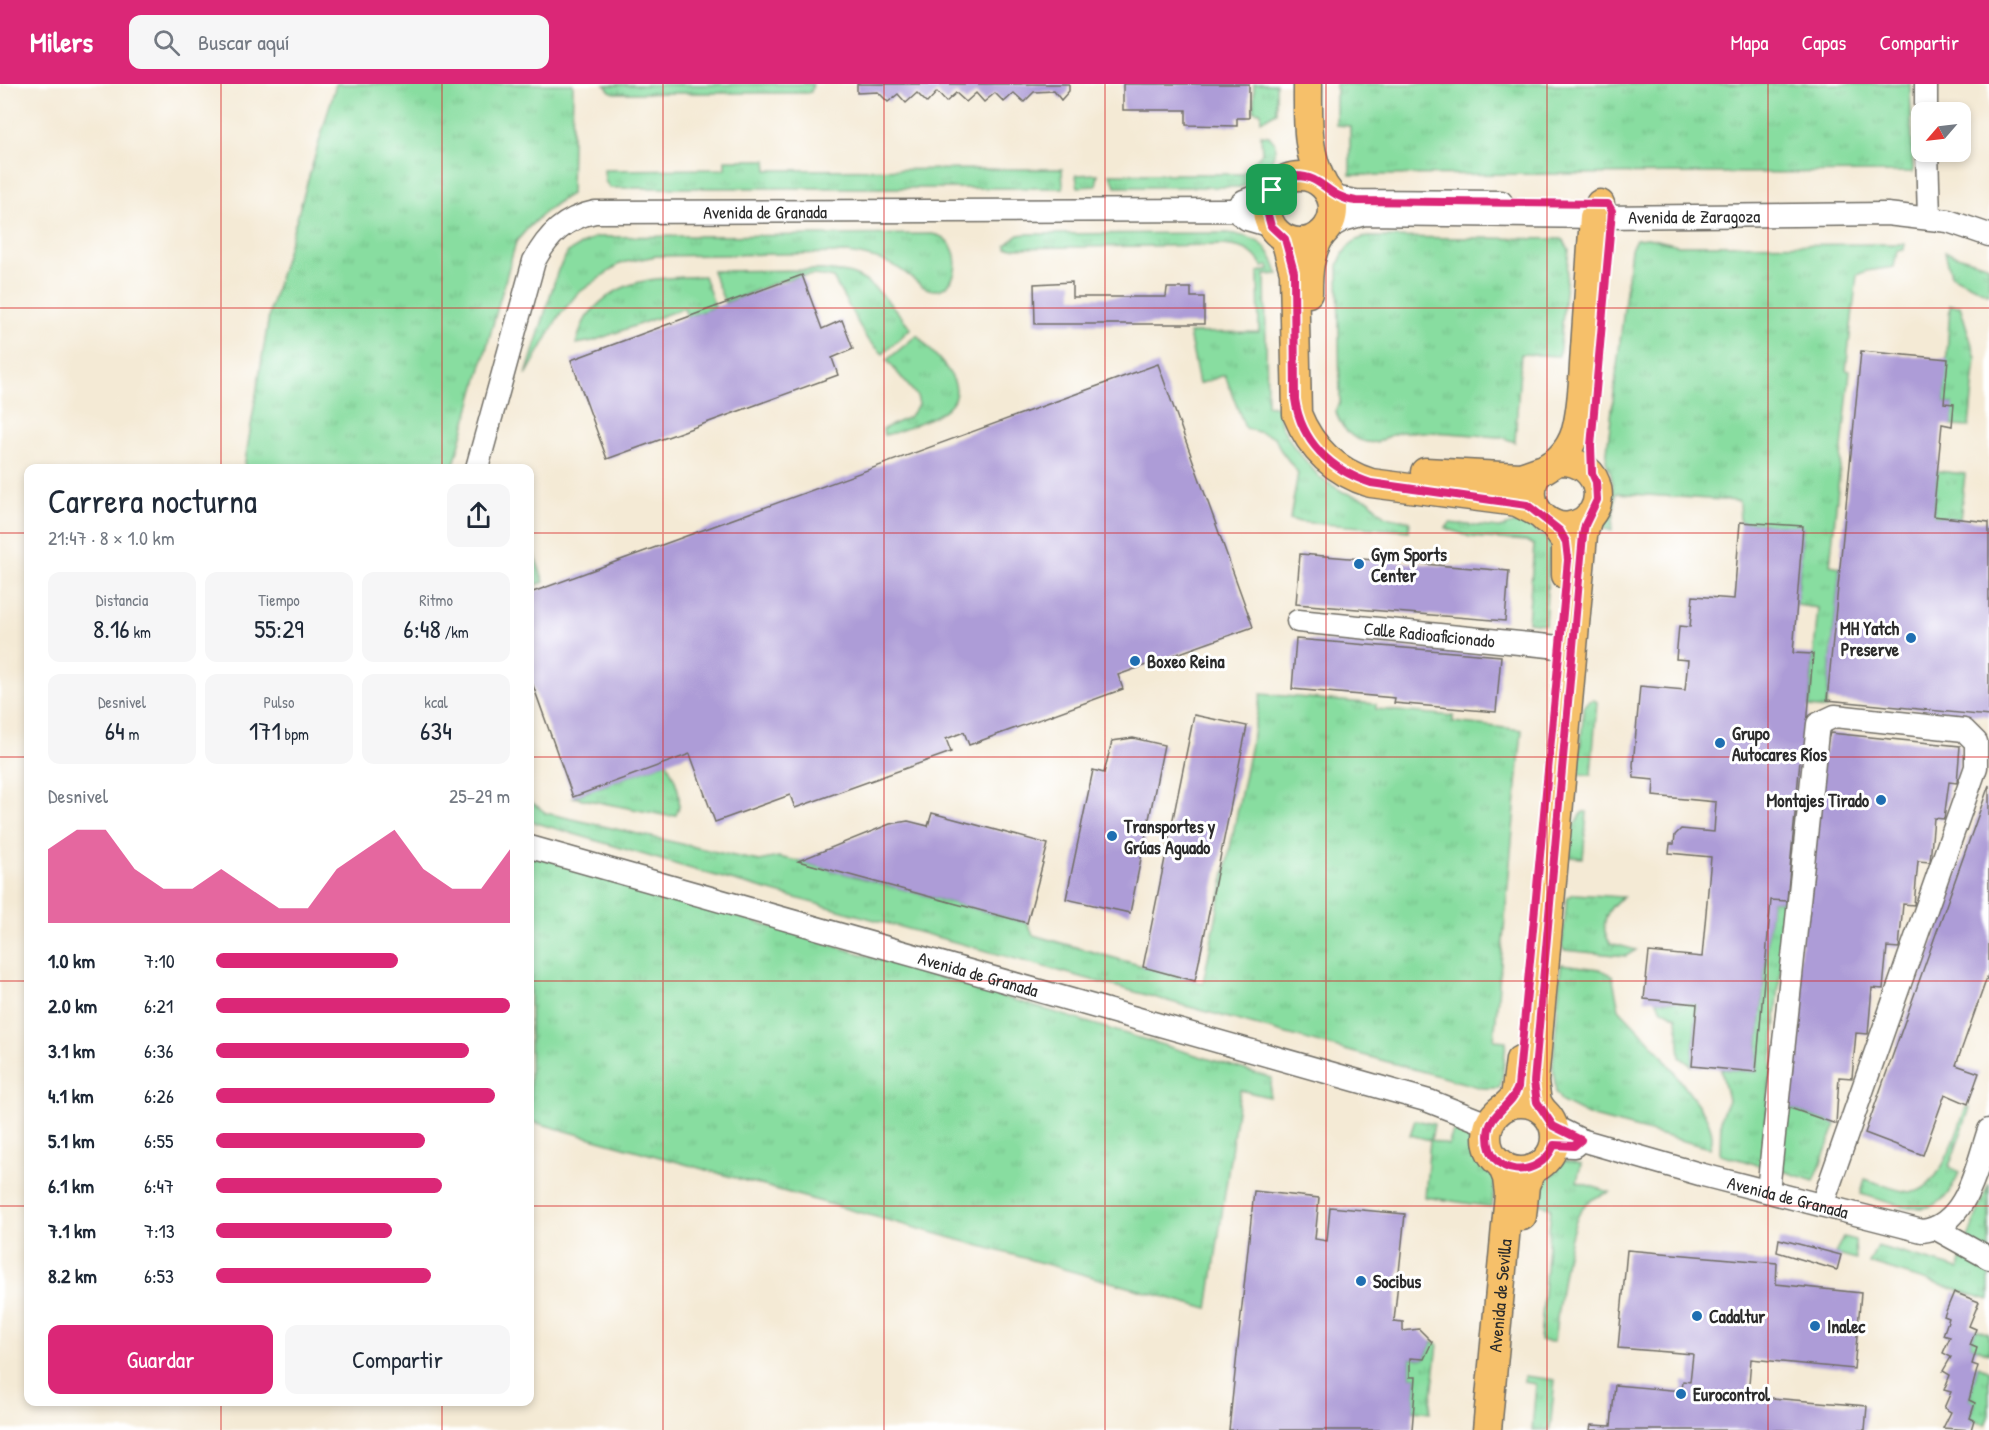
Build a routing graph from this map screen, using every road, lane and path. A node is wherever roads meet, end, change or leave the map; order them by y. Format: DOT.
graph roads {
  1 [pos="1292,84"];
  2 [pos="1308,84"];
  3 [pos="1926,84"];
  4 [pos="1926,102"];
  5 [pos="1927,162"];
  6 [pos="1276,186"];
  7 [pos="1326,188"];
  8 [pos="1234,210"];
  9 [pos="1604,210"];
  10 [pos="1929,210"];
  11 [pos="1989,220"];
  12 [pos="1324,232"];
  13 [pos="1278,233"];
  14 [pos="1989,235"];
  15 [pos="478,464"];
  16 [pos="1550,465"];
  17 [pos="1592,473"];
  18 [pos="1588,517"];
  19 [pos="1546,518"];
  20 [pos="1298,621"];
  21 [pos="1560,647"];
  22 [pos="534,849"];
  23 [pos="1498,1115"];
  24 [pos="1558,1130"];
  25 [pos="1989,1130"];
  26 [pos="1501,1163"];
  27 [pos="1532,1168"];
  28 [pos="1768,1191"];
  29 [pos="1821,1205"];
  30 [pos="1935,1228"];
  31 [pos="1989,1258"];
  32 [pos="1487,1430"];
  33 [pos="1503,1430"];
  1 -- 6 [label="main road"];
  2 -- 7 [label="main road"];
  3 -- 4 [label="street"];
  5 -- 10 [label="street"];
  6 -- 7 [label="main road"];
  6 -- 8 [label="street, Avenida de Granada"];
  6 -- 13 [label="main road"];
  7 -- 9 [label="street, Avenida de Zaragoza"];
  7 -- 12 [label="main road"];
  8 -- 13 [label="street, Avenida de Granada"];
  8 -- 15 [label="street, Avenida de Granada"];
  9 -- 10 [label="street, Avenida de Zaragoza"];
  9 -- 12 [label="street, Avenida de Zaragoza"];
  9 -- 16 [label="main road"];
  9 -- 17 [label="main road"];
  10 -- 11 [label="street, Avenida de Zaragoza"];
  10 -- 14 [label="street, Avenida de Zaragoza"];
  12 -- 13 [label="main road"];
  12 -- 16 [label="main road"];
  13 -- 19 [label="main road"];
  16 -- 17 [label="main road"];
  16 -- 19 [label="main road"];
  17 -- 18 [label="main road"];
  18 -- 19 [label="main road"];
  18 -- 24 [label="main road"];
  19 -- 21 [label="main road"];
  20 -- 21 [label="street, Calle Radioaficionado"];
  21 -- 23 [label="main road"];
  22 -- 23 [label="street, Avenida de Granada"];
  23 -- 24 [label="main road"];
  23 -- 26 [label="main road"];
  24 -- 27 [label="main road"];
  24 -- 28 [label="street, Avenida de Granada"];
  25 -- 30 [label="street"];
  26 -- 27 [label="main road"];
  26 -- 32 [label="main road, Avenida de Sevilla"];
  27 -- 33 [label="main road, Avenida de Sevilla"];
  28 -- 29 [label="street, Avenida de Granada"];
  28 -- 29 [label="street"];
  29 -- 30 [label="street, Avenida de Granada"];
  30 -- 31 [label="street, Avenida de Granada"];
}
